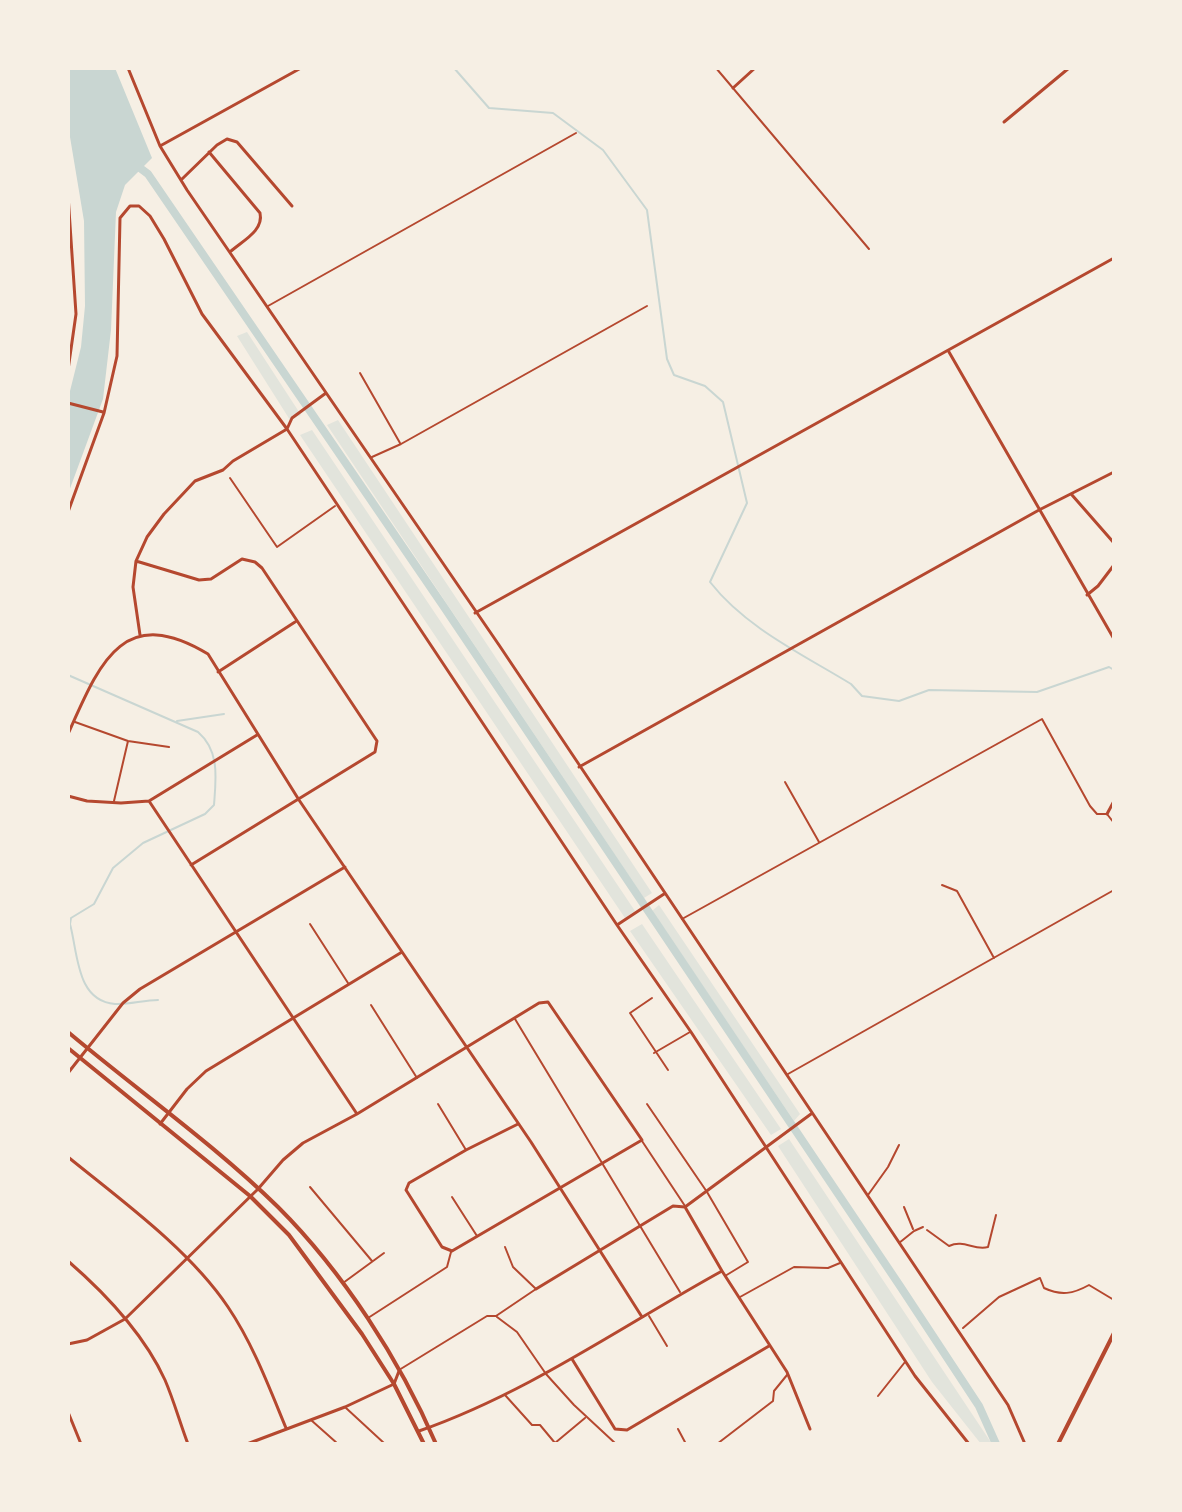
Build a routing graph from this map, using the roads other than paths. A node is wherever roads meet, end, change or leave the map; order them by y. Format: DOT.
graph roads {
  1 [pos="128,68"];
  2 [pos="301,68"];
  3 [pos="716,68"];
  4 [pos="755,68"];
  5 [pos="1069,68"];
  6 [pos="733,88"];
  7 [pos="1004,122"];
  8 [pos="576,133"];
  9 [pos="160,146"];
  10 [pos="209,152"];
  11 [pos="181,180"];
  12 [pos="68,195"];
  13 [pos="292,206"];
  14 [pos="869,249"];
  15 [pos="230,252"];
  16 [pos="1114,258"];
  17 [pos="647,306"];
  18 [pos="267,307"];
  19 [pos="949,352"];
  20 [pos="68,370"];
  21 [pos="360,373"];
  22 [pos="327,393"];
  23 [pos="68,403"];
  24 [pos="102,412"];
  25 [pos="287,429"];
  26 [pos="401,444"];
  27 [pos="371,458"];
  28 [pos="1114,472"];
  29 [pos="230,478"];
  30 [pos="1072,495"];
  31 [pos="336,505"];
  32 [pos="1039,510"];
  33 [pos="68,512"];
  34 [pos="1114,543"];
  35 [pos="136,561"];
  36 [pos="1114,565"];
  37 [pos="1087,595"];
  38 [pos="475,613"];
  39 [pos="296,621"];
  40 [pos="140,635"];
  41 [pos="1114,639"];
  42 [pos="218,672"];
  43 [pos="74,721"];
  44 [pos="68,734"];
  45 [pos="258,734"];
  46 [pos="128,741"];
  47 [pos="169,747"];
  48 [pos="579,767"];
  49 [pos="785,782"];
  50 [pos="68,796"];
  51 [pos="299,800"];
  52 [pos="149,801"];
  53 [pos="1114,801"];
  54 [pos="113,803"];
  55 [pos="1107,814"];
  56 [pos="1114,823"];
  57 [pos="820,843"];
  58 [pos="191,865"];
  59 [pos="345,867"];
  60 [pos="942,885"];
  61 [pos="1114,890"];
  62 [pos="664,894"];
  63 [pos="681,919"];
  64 [pos="310,924"];
  65 [pos="617,925"];
  66 [pos="235,933"];
  67 [pos="403,951"];
  68 [pos="994,959"];
  69 [pos="349,985"];
  70 [pos="652,998"];
  71 [pos="371,1005"];
  72 [pos="294,1019"];
  73 [pos="515,1019"];
  74 [pos="68,1032"];
  75 [pos="691,1032"];
  76 [pos="68,1048"];
  77 [pos="89,1049"];
  78 [pos="466,1049"];
  79 [pos="654,1053"];
  80 [pos="80,1058"];
  81 [pos="668,1070"];
  82 [pos="68,1073"];
  83 [pos="786,1075"];
  84 [pos="417,1078"];
  85 [pos="438,1104"];
  86 [pos="647,1104"];
  87 [pos="811,1113"];
  88 [pos="168,1114"];
  89 [pos="357,1114"];
  90 [pos="160,1124"];
  91 [pos="518,1124"];
  92 [pos="642,1140"];
  93 [pos="899,1145"];
  94 [pos="766,1147"];
  95 [pos="466,1150"];
  96 [pos="68,1157"];
  97 [pos="603,1163"];
  98 [pos="310,1187"];
  99 [pos="258,1189"];
  100 [pos="559,1189"];
  101 [pos="707,1192"];
  102 [pos="250,1196"];
  103 [pos="452,1197"];
  104 [pos="867,1197"];
  105 [pos="685,1207"];
  106 [pos="641,1227"];
  107 [pos="923,1227"];
  108 [pos="478,1237"];
  109 [pos="898,1244"];
  110 [pos="505,1247"];
  111 [pos="452,1251"];
  112 [pos="600,1251"];
  113 [pos="384,1253"];
  114 [pos="186,1259"];
  115 [pos="68,1261"];
  116 [pos="372,1261"];
  117 [pos="840,1263"];
  118 [pos="722,1271"];
  119 [pos="725,1276"];
  120 [pos="342,1284"];
  121 [pos="536,1289"];
  122 [pos="681,1294"];
  123 [pos="739,1297"];
  124 [pos="647,1314"];
  125 [pos="496,1316"];
  126 [pos="642,1317"];
  127 [pos="125,1319"];
  128 [pos="366,1319"];
  129 [pos="1113,1336"];
  130 [pos="68,1344"];
  131 [pos="667,1346"];
  132 [pos="769,1346"];
  133 [pos="572,1359"];
  134 [pos="905,1361"];
  135 [pos="399,1370"];
  136 [pos="546,1374"];
  137 [pos="788,1374"];
  138 [pos="394,1384"];
  139 [pos="505,1395"];
  140 [pos="878,1396"];
  141 [pos="345,1407"];
  142 [pos="68,1412"];
  143 [pos="586,1417"];
  144 [pos="311,1419"];
  145 [pos="286,1428"];
  146 [pos="429,1428"];
  147 [pos="678,1429"];
  148 [pos="810,1429"];
  149 [pos="419,1431"];
  150 [pos="81,1444"];
  151 [pos="188,1444"];
  152 [pos="247,1444"];
  153 [pos="338,1444"];
  154 [pos="385,1444"];
  155 [pos="424,1444"];
  156 [pos="436,1444"];
  157 [pos="616,1444"];
  158 [pos="686,1444"];
  159 [pos="717,1444"];
  160 [pos="969,1444"];
  161 [pos="1025,1444"];
  162 [pos="1058,1444"];
  1 -- 9 [label="street"];
  2 -- 9 [label="street"];
  3 -- 6 [label="lane"];
  4 -- 6 [label="street"];
  5 -- 7 [label="street"];
  6 -- 14 [label="lane"];
  8 -- 18 [label="lane"];
  9 -- 11 [label="street"];
  10 -- 11 [label="street"];
  10 -- 13 [label="street"];
  10 -- 15 [label="street"];
  11 -- 15 [label="street"];
  12 -- 20 [label="street"];
  15 -- 18 [label="street"];
  16 -- 19 [label="street"];
  17 -- 26 [label="lane"];
  18 -- 22 [label="street"];
  19 -- 32 [label="street"];
  19 -- 38 [label="street"];
  21 -- 26 [label="lane"];
  22 -- 25 [label="street"];
  22 -- 27 [label="street"];
  23 -- 24 [label="street"];
  24 -- 25 [label="street"];
  24 -- 33 [label="street"];
  25 -- 31 [label="street"];
  25 -- 35 [label="street"];
  26 -- 27 [label="lane"];
  27 -- 38 [label="street"];
  28 -- 30 [label="street"];
  29 -- 31 [label="lane"];
  30 -- 32 [label="street"];
  30 -- 34 [label="street"];
  31 -- 65 [label="street"];
  32 -- 37 [label="street"];
  32 -- 48 [label="street"];
  35 -- 39 [label="street"];
  35 -- 40 [label="street"];
  36 -- 37 [label="street"];
  37 -- 41 [label="street"];
  38 -- 48 [label="street"];
  39 -- 42 [label="street"];
  39 -- 51 [label="street"];
  40 -- 42 [label="street"];
  40 -- 43 [label="street"];
  42 -- 45 [label="street"];
  43 -- 44 [label="street"];
  43 -- 46 [label="lane"];
  45 -- 51 [label="street"];
  45 -- 52 [label="street"];
  46 -- 47 [label="lane"];
  46 -- 54 [label="lane"];
  48 -- 62 [label="street"];
  49 -- 57 [label="lane"];
  50 -- 54 [label="street"];
  51 -- 58 [label="street"];
  51 -- 59 [label="street"];
  52 -- 54 [label="street"];
  52 -- 58 [label="street"];
  53 -- 55 [label="street"];
  55 -- 56 [label="lane"];
  55 -- 57 [label="lane"];
  57 -- 63 [label="lane"];
  58 -- 66 [label="street"];
  59 -- 66 [label="street"];
  59 -- 67 [label="street"];
  60 -- 68 [label="lane"];
  61 -- 68 [label="lane"];
  62 -- 63 [label="street"];
  62 -- 65 [label="street"];
  63 -- 83 [label="street"];
  64 -- 69 [label="lane"];
  65 -- 75 [label="street"];
  66 -- 72 [label="street"];
  66 -- 77 [label="street"];
  67 -- 69 [label="street"];
  67 -- 78 [label="street"];
  68 -- 83 [label="lane"];
  69 -- 72 [label="street"];
  70 -- 79 [label="lane"];
  71 -- 84 [label="lane"];
  72 -- 88 [label="street"];
  72 -- 89 [label="street"];
  73 -- 78 [label="street"];
  73 -- 92 [label="street"];
  73 -- 97 [label="lane"];
  74 -- 77 [label="street"];
  75 -- 79 [label="lane"];
  75 -- 94 [label="street"];
  76 -- 80 [label="street"];
  77 -- 80 [label="street"];
  77 -- 88 [label="street"];
  78 -- 84 [label="street"];
  78 -- 91 [label="street"];
  79 -- 81 [label="lane"];
  80 -- 82 [label="street"];
  80 -- 90 [label="street"];
  83 -- 87 [label="street"];
  84 -- 89 [label="street"];
  85 -- 95 [label="lane"];
  86 -- 101 [label="lane"];
  87 -- 94 [label="street"];
  87 -- 104 [label="street"];
  88 -- 90 [label="street"];
  88 -- 99 [label="street"];
  89 -- 99 [label="street"];
  90 -- 102 [label="street"];
  91 -- 95 [label="street"];
  91 -- 100 [label="street"];
  92 -- 97 [label="street"];
  92 -- 105 [label="lane"];
  93 -- 104 [label="lane"];
  94 -- 101 [label="street"];
  94 -- 117 [label="street"];
  95 -- 111 [label="street"];
  96 -- 114 [label="street"];
  97 -- 100 [label="street"];
  97 -- 106 [label="lane"];
  98 -- 116 [label="lane"];
  99 -- 102 [label="street"];
  99 -- 120 [label="street"];
  100 -- 108 [label="street"];
  100 -- 112 [label="street"];
  101 -- 105 [label="street"];
  101 -- 119 [label="lane"];
  102 -- 114 [label="street"];
  102 -- 138 [label="street"];
  103 -- 108 [label="lane"];
  104 -- 109 [label="street"];
  105 -- 106 [label="street"];
  105 -- 118 [label="street"];
  106 -- 112 [label="street"];
  106 -- 122 [label="lane"];
  107 -- 109 [label="lane"];
  108 -- 111 [label="street"];
  109 -- 161 [label="street"];
  110 -- 121 [label="lane"];
  111 -- 128 [label="lane"];
  112 -- 121 [label="street"];
  112 -- 126 [label="street"];
  113 -- 116 [label="lane"];
  114 -- 127 [label="street"];
  114 -- 145 [label="street"];
  115 -- 127 [label="street"];
  116 -- 120 [label="lane"];
  117 -- 123 [label="lane"];
  117 -- 134 [label="street"];
  118 -- 119 [label="street"];
  118 -- 122 [label="street"];
  119 -- 123 [label="street"];
  120 -- 128 [label="street"];
  121 -- 125 [label="lane"];
  122 -- 124 [label="street"];
  123 -- 132 [label="street"];
  124 -- 126 [label="street"];
  124 -- 131 [label="lane"];
  125 -- 135 [label="lane"];
  125 -- 136 [label="lane"];
  126 -- 133 [label="street"];
  127 -- 130 [label="street"];
  127 -- 151 [label="street"];
  128 -- 135 [label="street"];
  129 -- 162 [label="street"];
  132 -- 133 [label="street"];
  132 -- 137 [label="street"];
  133 -- 136 [label="street"];
  134 -- 140 [label="lane"];
  134 -- 160 [label="street"];
  135 -- 138 [label="street"];
  135 -- 146 [label="street"];
  136 -- 139 [label="street"];
  136 -- 143 [label="lane"];
  137 -- 148 [label="street"];
  137 -- 159 [label="lane"];
  138 -- 141 [label="street"];
  138 -- 149 [label="street"];
  139 -- 143 [label="lane"];
  139 -- 146 [label="street"];
  141 -- 144 [label="street"];
  141 -- 154 [label="lane"];
  142 -- 150 [label="street"];
  143 -- 157 [label="lane"];
  144 -- 145 [label="street"];
  144 -- 153 [label="lane"];
  145 -- 152 [label="street"];
  146 -- 149 [label="street"];
  146 -- 156 [label="street"];
  147 -- 158 [label="lane"];
  149 -- 155 [label="street"];
}
